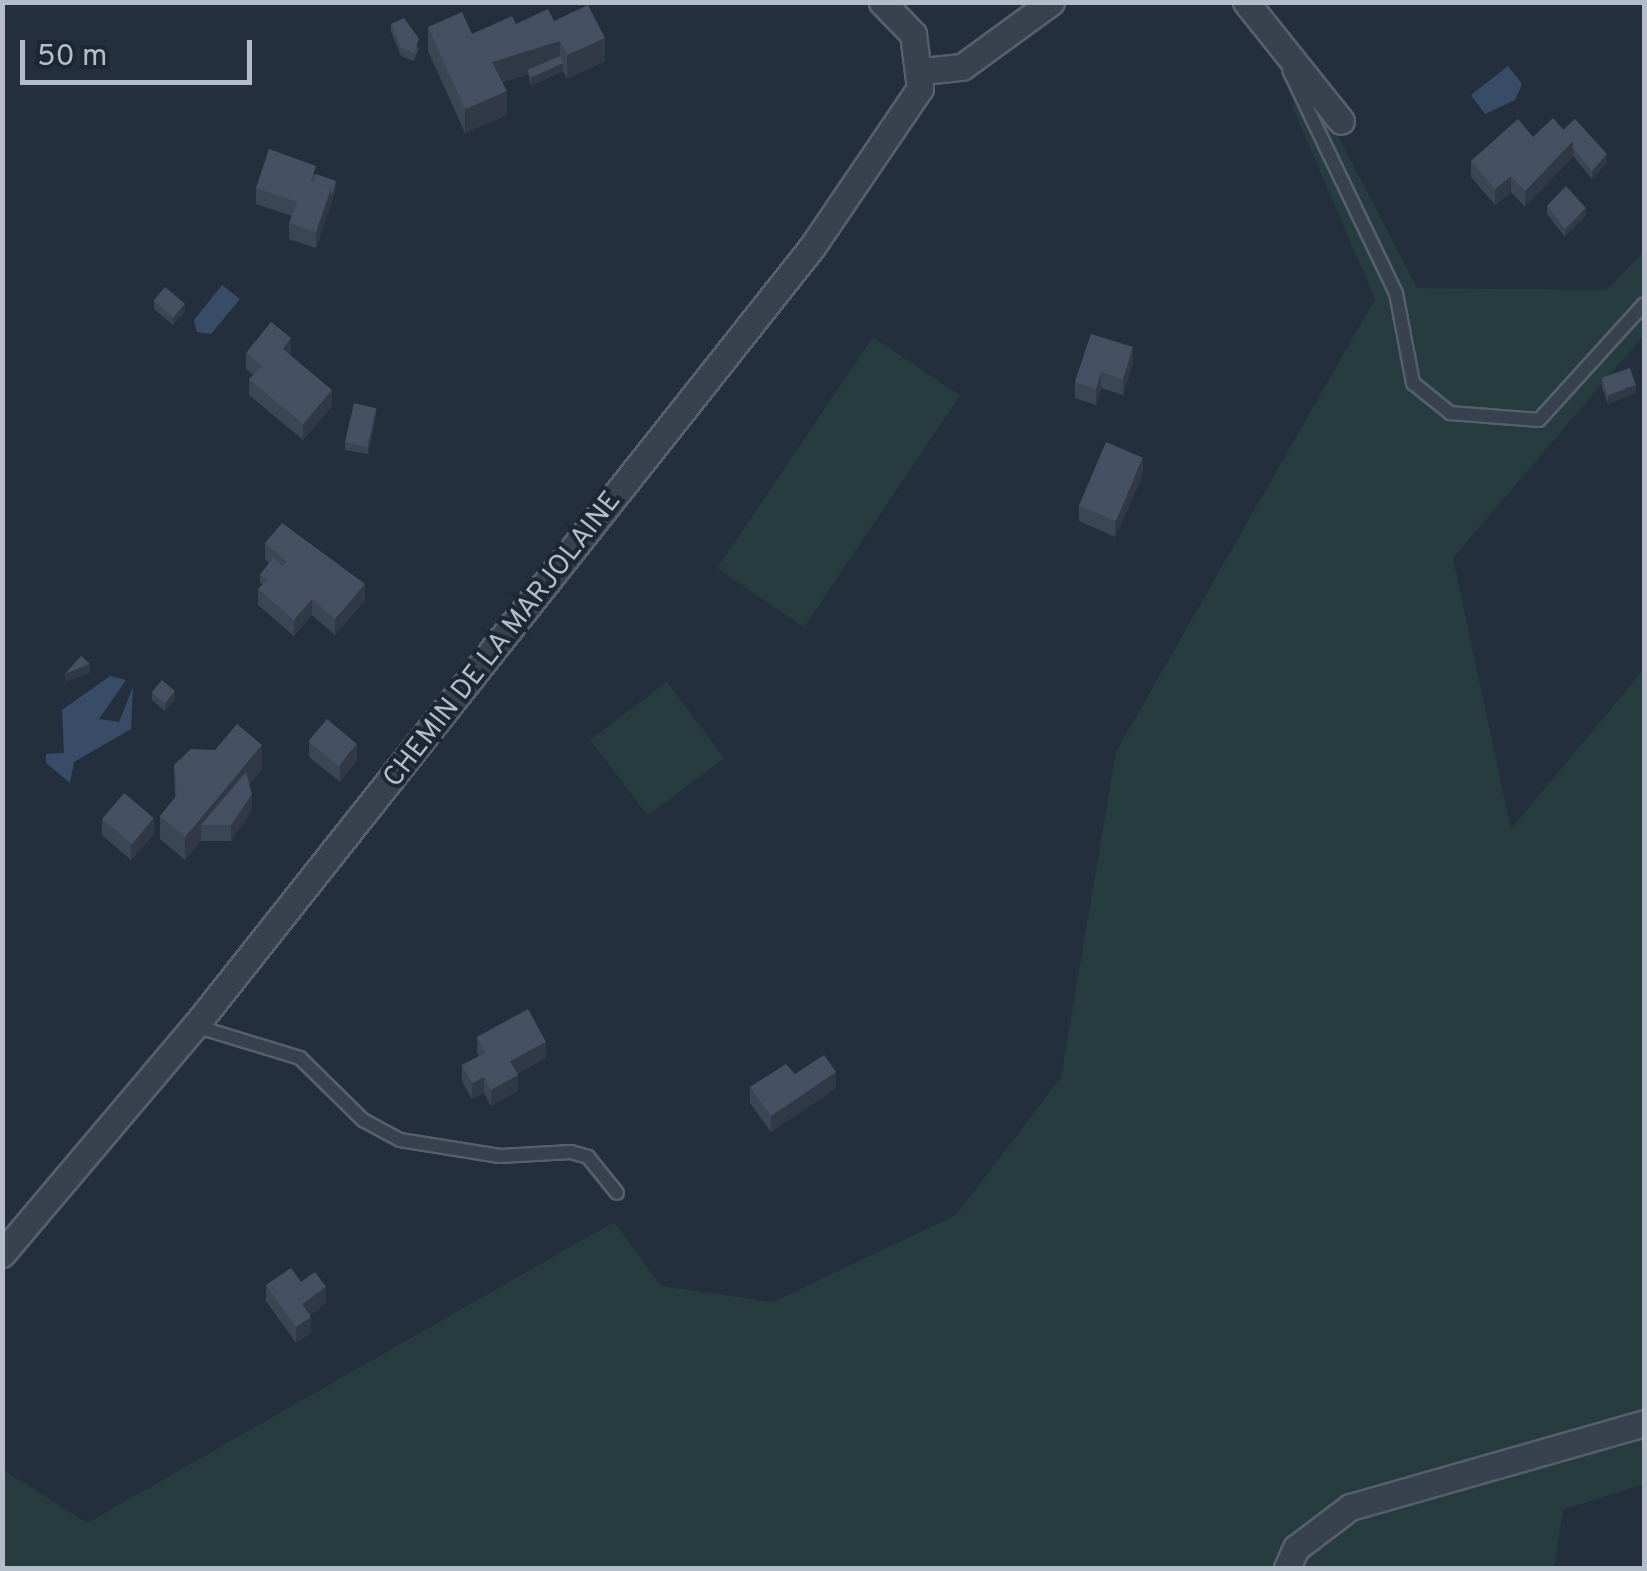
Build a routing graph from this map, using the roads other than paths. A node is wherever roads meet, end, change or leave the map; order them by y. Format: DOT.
graph roads {
  1 [pos="882,2"];
  2 [pos="1050,2"];
  3 [pos="1246,2"];
  4 [pos="1284,43"];
  5 [pos="923,71"];
  6 [pos="1342,121"];
  7 [pos="1644,304"];
  8 [pos="195,1026"];
  9 [pos="617,1193"];
  10 [pos="2,1254"];
  11 [pos="1644,1423"];
  12 [pos="1287,1568"];
  1 -- 5 [label="street"];
  2 -- 5 [label="street"];
  3 -- 4 [label="street"];
  4 -- 6 [label="street"];
  4 -- 7 [label="lane"];
  5 -- 8 [label="street, CHEMIN DE LA MARJOLAINE"];
  8 -- 9 [label="lane"];
  8 -- 10 [label="street, CHEMIN DE LA MARJOLAINE"];
  11 -- 12 [label="street"];
}
